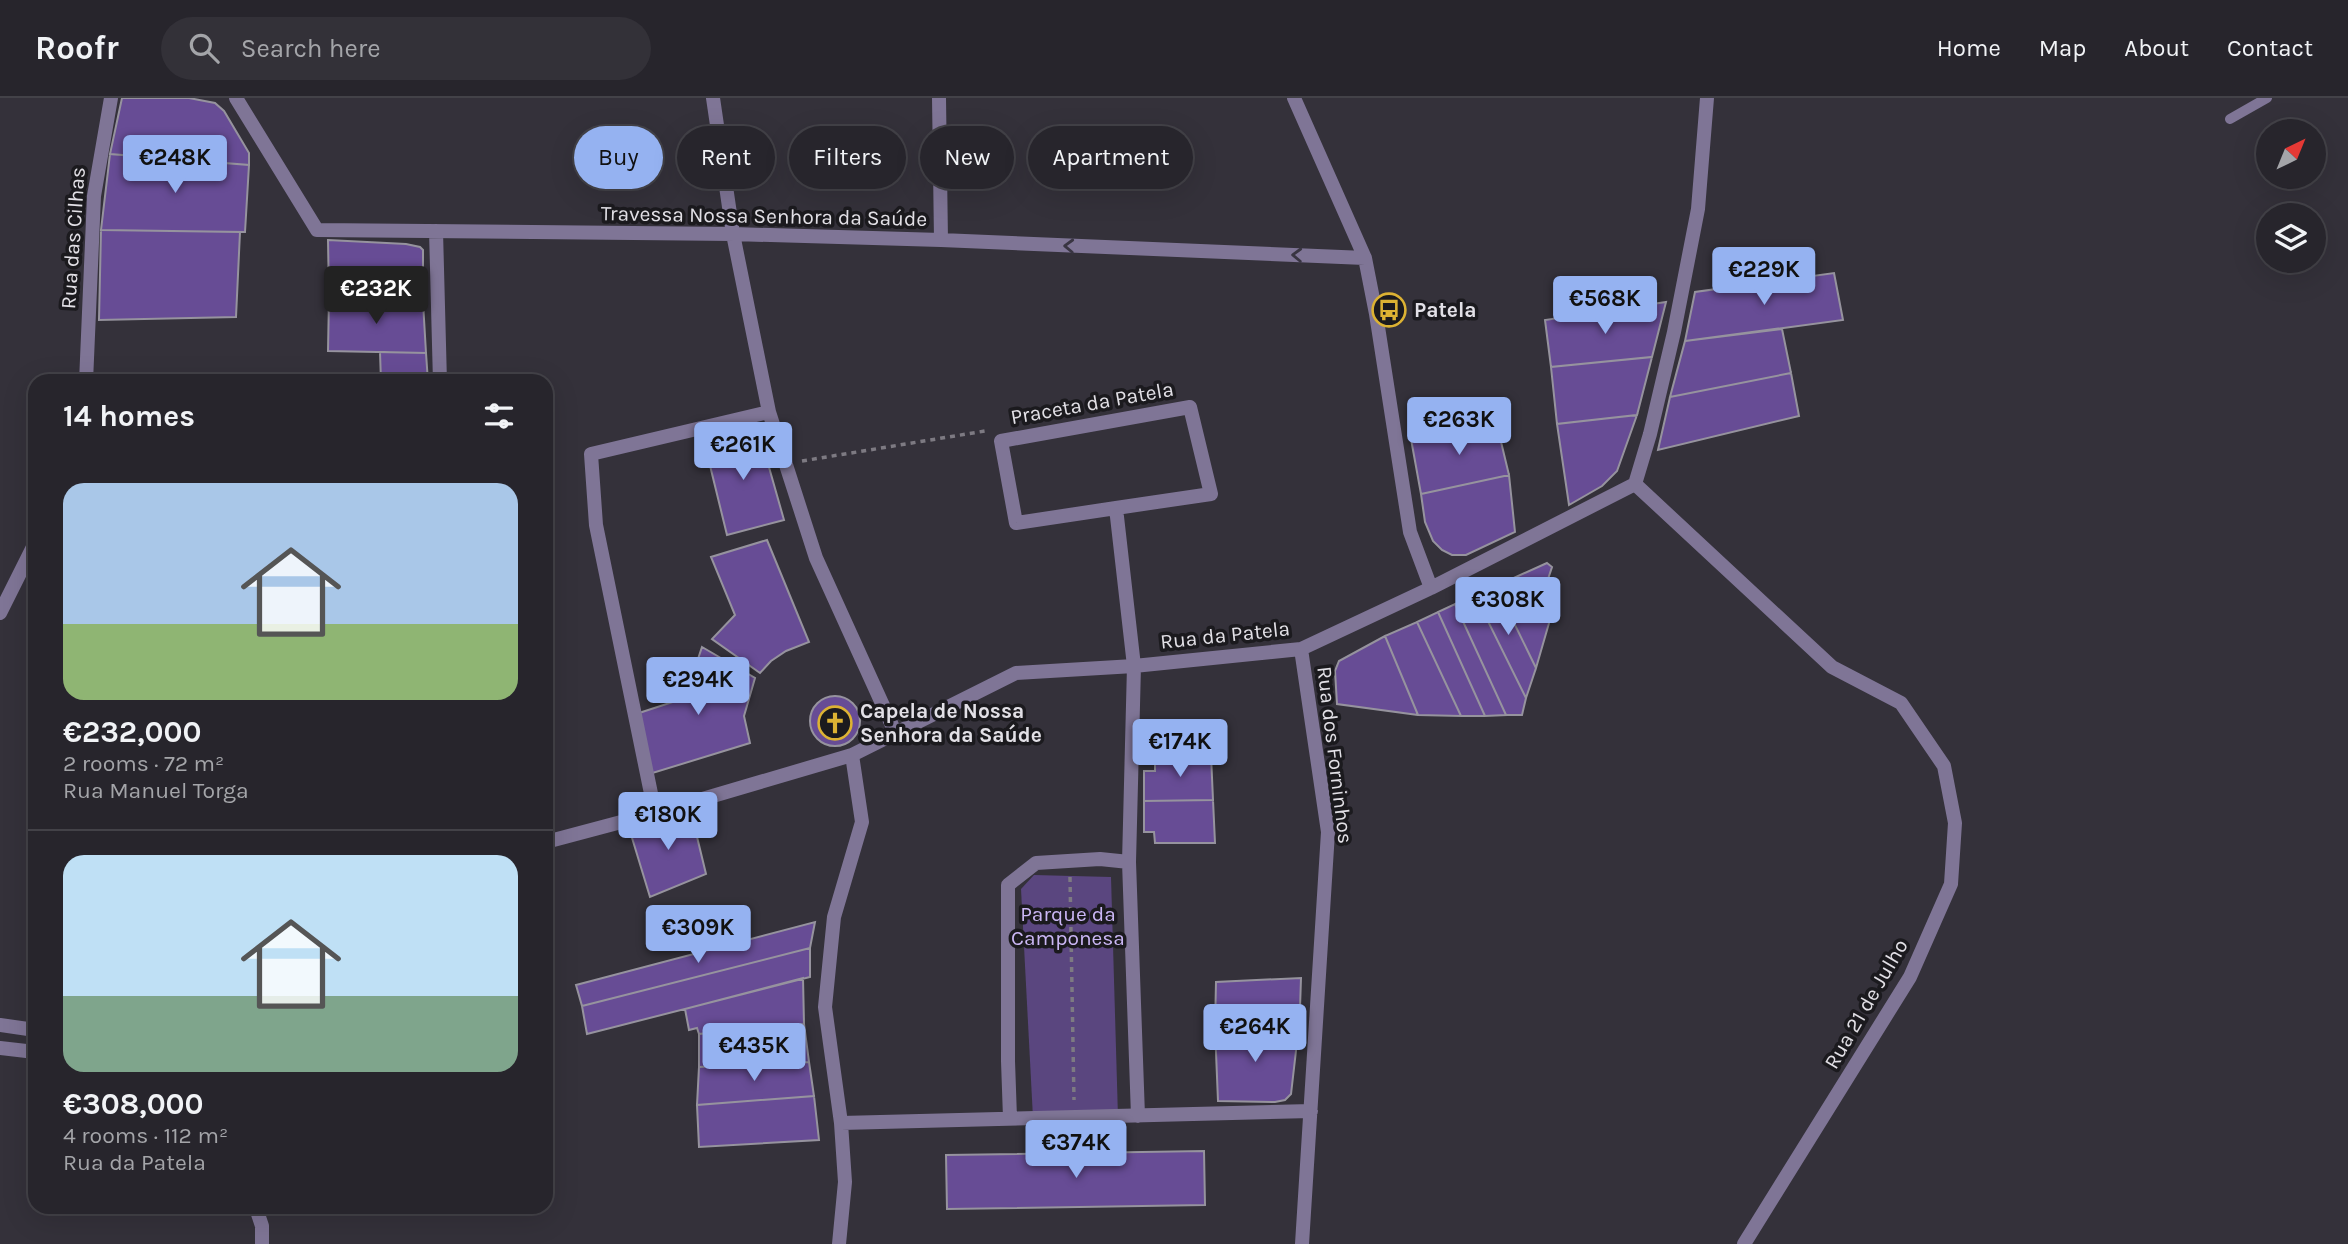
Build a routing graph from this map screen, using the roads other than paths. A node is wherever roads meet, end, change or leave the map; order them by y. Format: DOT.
graph roads {
  1 [pos="111,98"];
  2 [pos="236,98"];
  3 [pos="713,98"];
  4 [pos="939,98"];
  5 [pos="1294,98"];
  6 [pos="1707,98"];
  7 [pos="2267,98"];
  8 [pos="2230,120"];
  9 [pos="436,231"];
  10 [pos="733,234"];
  11 [pos="941,240"];
  12 [pos="1365,258"];
  13 [pos="86,374"];
  14 [pos="440,374"];
  15 [pos="769,412"];
  16 [pos="1635,484"];
  17 [pos="1116,508"];
  18 [pos="28,555"];
  19 [pos="1431,588"];
  20 [pos="4,597"];
  21 [pos="0,613"];
  22 [pos="1301,649"];
  23 [pos="1134,666"];
  24 [pos="895,732"];
  25 [pos="852,755"];
  26 [pos="656,813"];
  27 [pos="553,840"];
  28 [pos="1129,862"];
  29 [pos="0,1025"];
  30 [pos="28,1029"];
  31 [pos="0,1048"];
  32 [pos="28,1051"];
  33 [pos="1311,1111"];
  34 [pos="1138,1116"];
  35 [pos="1010,1118"];
  36 [pos="841,1123"];
  37 [pos="258,1214"];
  38 [pos="262,1244"];
  39 [pos="839,1244"];
  40 [pos="1302,1244"];
  41 [pos="1744,1244"];
  1 -- 13 [label="street, Rua das Cilhas"];
  2 -- 9 [label="street, Travessa Nossa Senhora da Saúde"];
  3 -- 10 [label="street"];
  4 -- 11 [label="street"];
  5 -- 12 [label="street"];
  6 -- 16 [label="street"];
  7 -- 8 [label="lane"];
  9 -- 10 [label="street, Travessa Nossa Senhora da Saúde"];
  9 -- 14 [label="street"];
  10 -- 11 [label="street, Travessa Nossa Senhora da Saúde"];
  10 -- 15 [label="street"];
  12 -- 11 [label="street, Travessa Nossa Senhora da Saúde, one-way"];
  12 -- 19 [label="street"];
  15 -- 24 [label="street"];
  15 -- 26 [label="street"];
  16 -- 19 [label="street, Rua da Patela"];
  16 -- 41 [label="street, Rua 21 de Julho"];
  17 -- 17 [label="street, Praceta da Patela"];
  17 -- 23 [label="street"];
  18 -- 20 [label="street"];
  19 -- 22 [label="street, Rua da Patela"];
  20 -- 21 [label="street"];
  22 -- 23 [label="street, Rua da Patela"];
  22 -- 33 [label="street, Rua dos Forninhos"];
  23 -- 24 [label="street, Rua da Patela"];
  23 -- 28 [label="street"];
  24 -- 25 [label="street, Rua da Patela"];
  25 -- 26 [label="street, Rua da Patela"];
  25 -- 36 [label="street"];
  26 -- 27 [label="street, Rua da Patela"];
  28 -- 34 [label="street"];
  28 -- 35 [label="street"];
  29 -- 30 [label="street"];
  31 -- 32 [label="street"];
  33 -- 34 [label="street"];
  33 -- 40 [label="street, Rua dos Forninhos"];
  34 -- 35 [label="street"];
  35 -- 36 [label="street"];
  36 -- 39 [label="street"];
  37 -- 38 [label="street"];
}
